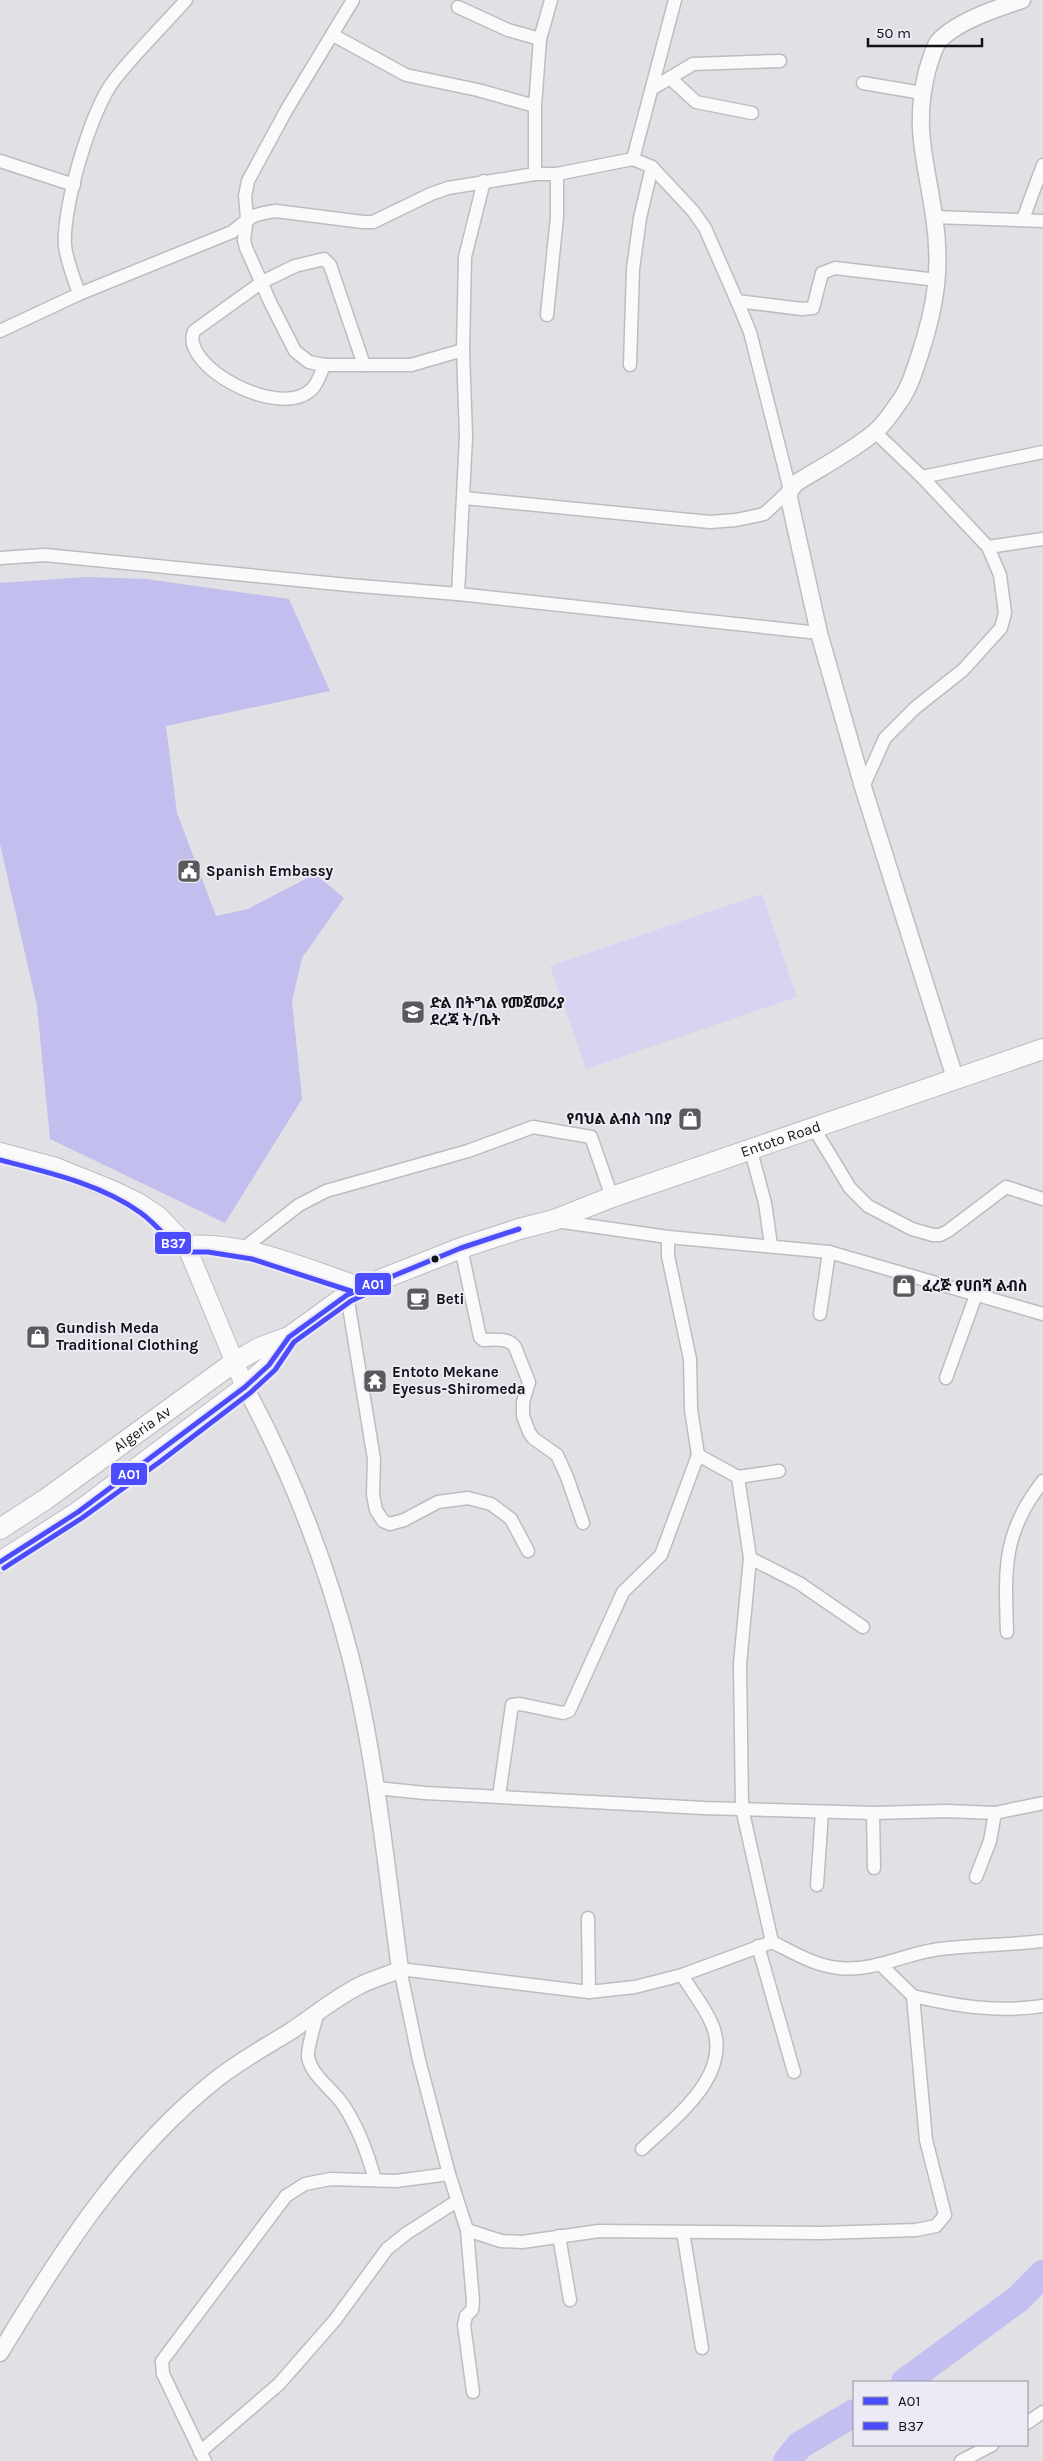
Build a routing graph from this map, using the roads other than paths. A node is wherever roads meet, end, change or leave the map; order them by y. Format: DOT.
graph roads {
  1 [pos="186,0"];
  2 [pos="353,0"];
  3 [pos="551,0"];
  4 [pos="675,0"];
  5 [pos="1022,0"];
  6 [pos="997,4"];
  7 [pos="458,7"];
  8 [pos="333,35"];
  9 [pos="540,40"];
  10 [pos="780,62"];
  11 [pos="670,78"];
  12 [pos="863,83"];
  13 [pos="653,88"];
  14 [pos="922,93"];
  15 [pos="535,106"];
  16 [pos="752,113"];
  17 [pos="633,160"];
  18 [pos="0,161"];
  19 [pos="1043,165"];
  20 [pos="652,167"];
  21 [pos="535,174"];
  22 [pos="557,174"];
  23 [pos="484,181"];
  24 [pos="74,185"];
  25 [pos="934,217"];
  26 [pos="247,218"];
  27 [pos="1023,219"];
  28 [pos="1043,221"];
  29 [pos="937,280"];
  30 [pos="262,282"];
  31 [pos="79,294"];
  32 [pos="737,301"];
  33 [pos="547,315"];
  34 [pos="0,331"];
  35 [pos="463,350"];
  36 [pos="324,365"];
  37 [pos="364,365"];
  38 [pos="630,365"];
  39 [pos="875,432"];
  40 [pos="1043,452"];
  41 [pos="922,477"];
  42 [pos="790,490"];
  43 [pos="464,498"];
  44 [pos="1043,538"];
  45 [pos="988,547"];
  46 [pos="0,558"];
  47 [pos="458,594"];
  48 [pos="819,633"];
  49 [pos="863,787"];
  50 [pos="1043,1049"];
  51 [pos="955,1078"];
  52 [pos="813,1127"];
  53 [pos="751,1151"];
  54 [pos="0,1152"];
  55 [pos="612,1197"];
  56 [pos="1043,1199"];
  57 [pos="554,1220"];
  58 [pos="668,1237"];
  59 [pos="186,1245"];
  60 [pos="771,1245"];
  61 [pos="244,1248"];
  62 [pos="461,1248"];
  63 [pos="828,1252"];
  64 [pos="355,1291"];
  65 [pos="976,1295"];
  66 [pos="820,1314"];
  67 [pos="1043,1314"];
  68 [pos="289,1337"];
  69 [pos="233,1363"];
  70 [pos="946,1378"];
  71 [pos="245,1387"];
  72 [pos="698,1455"];
  73 [pos="779,1471"];
  74 [pos="738,1477"];
  75 [pos="1043,1480"];
  76 [pos="583,1523"];
  77 [pos="0,1529"];
  78 [pos="528,1551"];
  79 [pos="750,1558"];
  80 [pos="0,1562"];
  81 [pos="862,1627"];
  82 [pos="1006,1632"];
  83 [pos="376,1788"];
  84 [pos="499,1796"];
  85 [pos="1043,1803"];
  86 [pos="742,1808"];
  87 [pos="822,1812"];
  88 [pos="873,1813"];
  89 [pos="995,1813"];
  90 [pos="874,1868"];
  91 [pos="976,1877"];
  92 [pos="817,1885"];
  93 [pos="588,1918"];
  94 [pos="1043,1941"];
  95 [pos="772,1942"];
  96 [pos="758,1946"];
  97 [pos="880,1964"];
  98 [pos="400,1969"];
  99 [pos="682,1975"];
  100 [pos="589,1992"];
  101 [pos="913,1996"];
  102 [pos="1043,2006"];
  103 [pos="318,2012"];
  104 [pos="794,2072"];
  105 [pos="642,2150"];
  106 [pos="449,2174"];
  107 [pos="375,2180"];
  108 [pos="457,2201"];
  109 [pos="467,2230"];
  110 [pos="683,2232"];
  111 [pos="559,2236"];
  112 [pos="570,2300"];
  113 [pos="702,2348"];
  114 [pos="0,2353"];
  115 [pos="473,2392"];
  116 [pos="1043,2412"];
  117 [pos="1028,2422"];
  118 [pos="990,2446"];
  119 [pos="202,2456"];
  120 [pos="962,2461"];
  1 -- 24 [label="street"];
  2 -- 8 [label="street"];
  3 -- 9 [label="street"];
  4 -- 13 [label="street"];
  5 -- 6 [label="street"];
  6 -- 14 [label="street"];
  7 -- 9 [label="street"];
  8 -- 15 [label="street"];
  8 -- 26 [label="street"];
  9 -- 15 [label="street"];
  10 -- 11 [label="street"];
  11 -- 13 [label="street"];
  11 -- 16 [label="street"];
  12 -- 14 [label="street"];
  13 -- 17 [label="street"];
  14 -- 25 [label="street"];
  15 -- 21 [label="street"];
  17 -- 20 [label="street"];
  17 -- 22 [label="street"];
  18 -- 24 [label="street"];
  19 -- 27 [label="street"];
  20 -- 32 [label="street"];
  20 -- 38 [label="street"];
  21 -- 22 [label="street"];
  21 -- 23 [label="street"];
  22 -- 33 [label="street"];
  23 -- 26 [label="street"];
  23 -- 35 [label="street"];
  24 -- 31 [label="street"];
  25 -- 27 [label="street"];
  25 -- 29 [label="street"];
  26 -- 30 [label="street"];
  26 -- 31 [label="street"];
  27 -- 28 [label="street"];
  29 -- 32 [label="street"];
  29 -- 39 [label="street"];
  30 -- 36 [label="street"];
  30 -- 36 [label="street"];
  30 -- 37 [label="street"];
  31 -- 34 [label="street"];
  32 -- 42 [label="street"];
  35 -- 37 [label="street"];
  35 -- 43 [label="street"];
  36 -- 37 [label="street"];
  39 -- 41 [label="street"];
  39 -- 42 [label="street"];
  40 -- 41 [label="street"];
  41 -- 45 [label="street"];
  42 -- 43 [label="street"];
  42 -- 48 [label="street"];
  43 -- 47 [label="street"];
  44 -- 45 [label="street"];
  45 -- 49 [label="street"];
  46 -- 47 [label="street"];
  47 -- 48 [label="street"];
  48 -- 49 [label="street"];
  49 -- 51 [label="street"];
  50 -- 51 [label="main road, Entoto Road"];
  51 -- 52 [label="main road, Entoto Road"];
  52 -- 53 [label="main road, Entoto Road"];
  52 -- 56 [label="street"];
  53 -- 55 [label="main road, Entoto Road"];
  53 -- 60 [label="street"];
  54 -- 59 [label="main road"];
  55 -- 57 [label="main road, Entoto Road"];
  55 -- 61 [label="street"];
  57 -- 58 [label="street"];
  57 -- 62 [label="main road, Entoto Road"];
  58 -- 60 [label="street"];
  58 -- 72 [label="street"];
  59 -- 61 [label="main road"];
  59 -- 69 [label="main road"];
  60 -- 63 [label="street"];
  61 -- 64 [label="main road"];
  62 -- 64 [label="main road, Entoto Road"];
  62 -- 76 [label="street"];
  63 -- 65 [label="street"];
  63 -- 66 [label="street"];
  64 -- 68 [label="main road, Entoto Road"];
  64 -- 78 [label="street"];
  65 -- 67 [label="street"];
  65 -- 70 [label="street"];
  68 -- 69 [label="main road, Algeria Av"];
  68 -- 71 [label="main road, Algeria Av"];
  69 -- 71 [label="main road"];
  69 -- 77 [label="main road, Algeria Av"];
  71 -- 80 [label="main road, Algeria Av"];
  71 -- 83 [label="street"];
  72 -- 74 [label="street"];
  72 -- 84 [label="street"];
  73 -- 74 [label="street"];
  74 -- 79 [label="street"];
  75 -- 82 [label="street"];
  79 -- 81 [label="street"];
  79 -- 86 [label="street"];
  83 -- 84 [label="street"];
  83 -- 98 [label="street"];
  84 -- 86 [label="street"];
  85 -- 89 [label="street"];
  86 -- 87 [label="street"];
  86 -- 95 [label="street"];
  87 -- 88 [label="street"];
  87 -- 92 [label="street"];
  88 -- 89 [label="street"];
  88 -- 90 [label="street"];
  89 -- 91 [label="street"];
  93 -- 100 [label="street"];
  94 -- 97 [label="street"];
  95 -- 96 [label="street"];
  95 -- 97 [label="street"];
  96 -- 99 [label="street"];
  96 -- 104 [label="street"];
  97 -- 101 [label="street"];
  98 -- 100 [label="street"];
  98 -- 103 [label="street"];
  98 -- 106 [label="street"];
  99 -- 100 [label="street"];
  99 -- 105 [label="street"];
  101 -- 102 [label="street"];
  101 -- 110 [label="street"];
  103 -- 107 [label="street"];
  103 -- 114 [label="street"];
  106 -- 107 [label="street"];
  106 -- 108 [label="street"];
  107 -- 119 [label="street"];
  108 -- 109 [label="street"];
  108 -- 119 [label="street"];
  109 -- 111 [label="street"];
  109 -- 115 [label="street"];
  110 -- 111 [label="street"];
  110 -- 113 [label="street"];
  111 -- 112 [label="street"];
  116 -- 117 [label="street"];
  118 -- 120 [label="street"];
}
